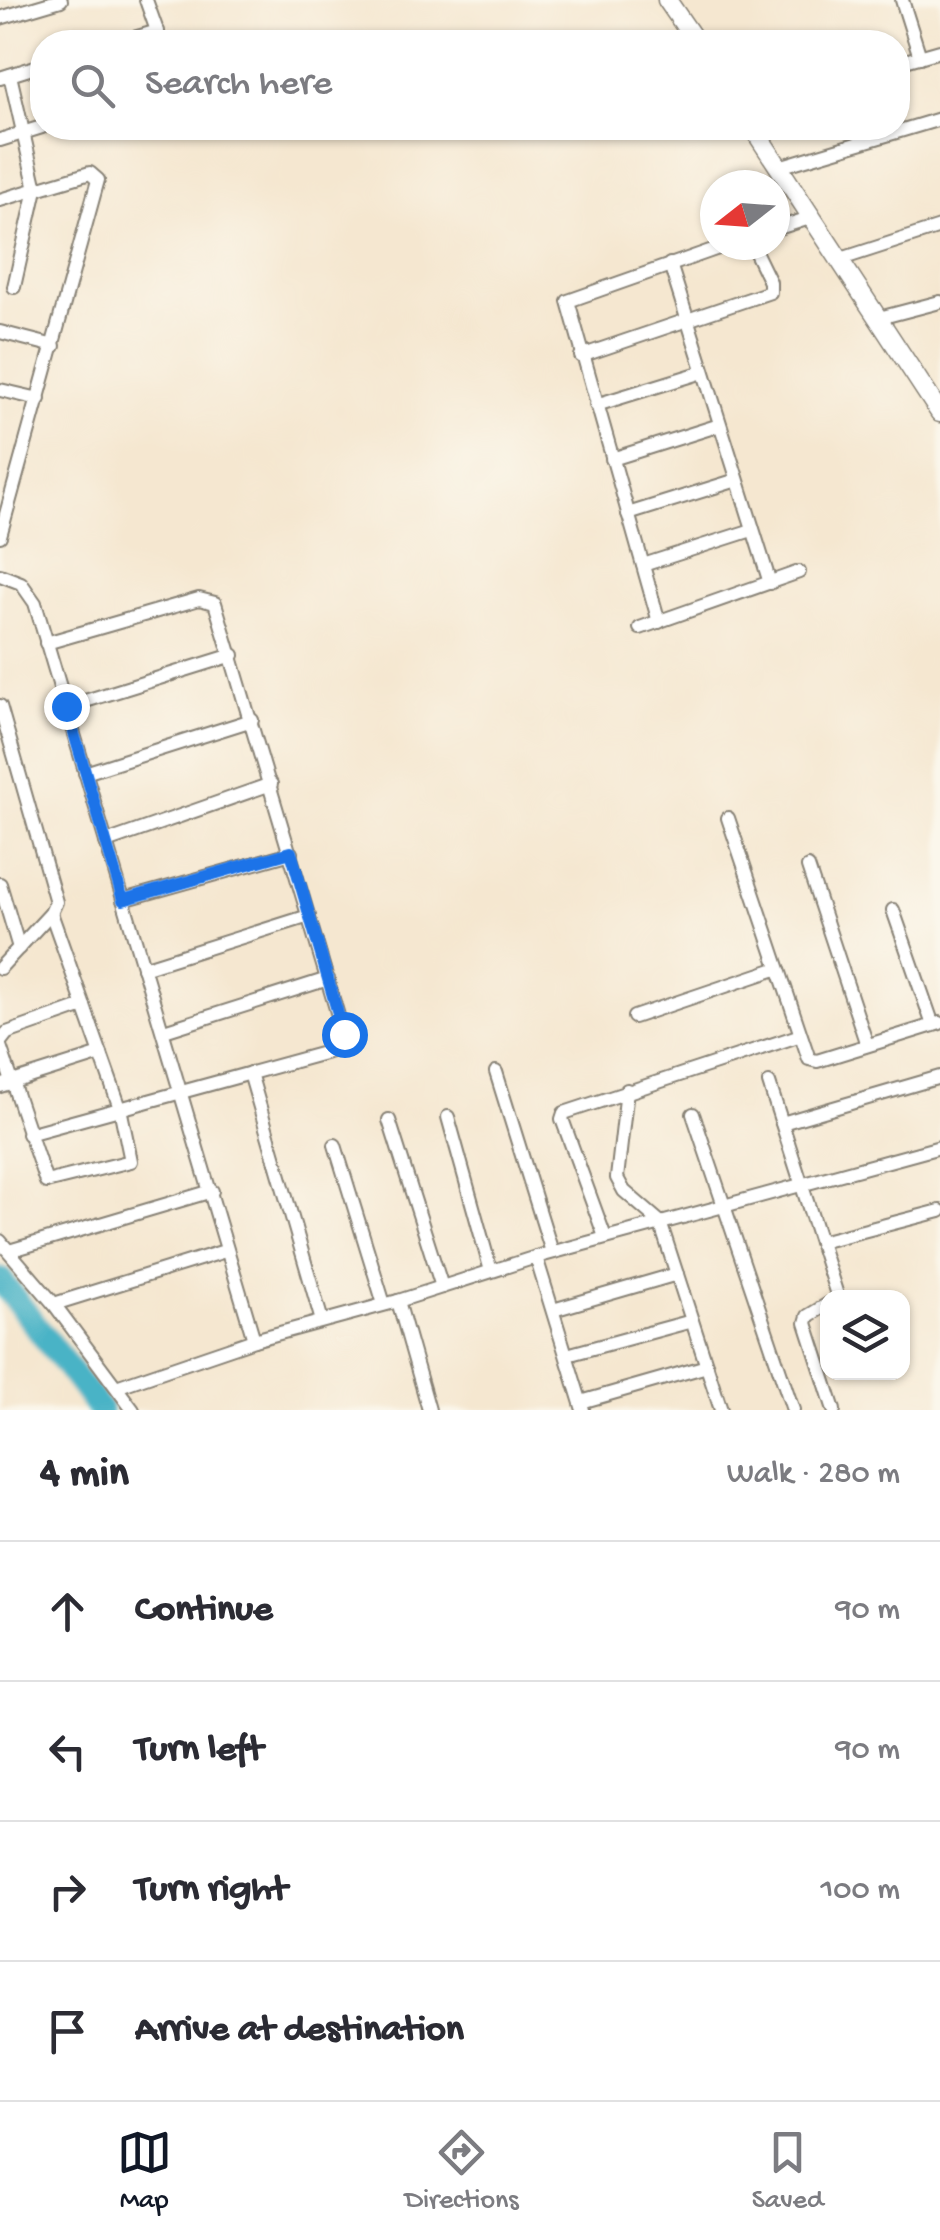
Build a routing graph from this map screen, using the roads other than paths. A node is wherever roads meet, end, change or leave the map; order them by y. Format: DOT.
graph roads {
  1 [pos="61,0"];
  2 [pos="146,0"];
  3 [pos="668,0"];
  4 [pos="902,0"];
  5 [pos="0,18"];
  6 [pos="157,30"];
  7 [pos="688,30"];
  8 [pos="940,51"];
  9 [pos="920,57"];
  10 [pos="910,60"];
  11 [pos="30,70"];
  12 [pos="5,77"];
  13 [pos="940,120"];
  14 [pos="910,129"];
  15 [pos="30,130"];
  16 [pos="24,132"];
  17 [pos="0,140"];
  18 [pos="761,140"];
  19 [pos="871,140"];
  20 [pos="779,167"];
  21 [pos="36,189"];
  22 [pos="0,200"];
  23 [pos="813,217"];
  24 [pos="790,224"];
  25 [pos="940,227"];
  26 [pos="700,254"];
  27 [pos="841,259"];
  28 [pos="759,260"];
  29 [pos="670,264"];
  30 [pos="14,288"];
  31 [pos="940,302"];
  32 [pos="879,318"];
  33 [pos="688,321"];
  34 [pos="0,332"];
  35 [pos="54,346"];
  36 [pos="581,356"];
  37 [pos="703,372"];
  38 [pos="0,390"];
  39 [pos="38,399"];
  40 [pos="596,405"];
  41 [pos="940,413"];
  42 [pos="720,425"];
  43 [pos="612,459"];
  44 [pos="737,480"];
  45 [pos="3,514"];
  46 [pos="628,514"];
  47 [pos="752,530"];
  48 [pos="0,536"];
  49 [pos="643,565"];
  50 [pos="799,572"];
  51 [pos="0,575"];
  52 [pos="770,583"];
  53 [pos="659,622"];
  54 [pos="640,628"];
  55 [pos="46,643"];
  56 [pos="233,655"];
  57 [pos="0,706"];
  58 [pos="66,706"];
  59 [pos="252,720"];
  60 [pos="85,773"];
  61 [pos="271,784"];
  62 [pos="728,818"];
  63 [pos="106,842"];
  64 [pos="291,852"];
  65 [pos="808,867"];
  66 [pos="0,884"];
  67 [pos="123,900"];
  68 [pos="893,910"];
  69 [pos="51,913"];
  70 [pos="310,916"];
  71 [pos="18,948"];
  72 [pos="0,968"];
  73 [pos="143,968"];
  74 [pos="776,968"];
  75 [pos="328,979"];
  76 [pos="84,1006"];
  77 [pos="634,1017"];
  78 [pos="937,1024"];
  79 [pos="164,1032"];
  80 [pos="798,1036"];
  81 [pos="0,1044"];
  82 [pos="868,1046"];
  83 [pos="101,1054"];
  84 [pos="496,1072"];
  85 [pos="250,1073"];
  86 [pos="940,1078"];
  87 [pos="770,1083"];
  88 [pos="6,1084"];
  89 [pos="627,1090"];
  90 [pos="182,1092"];
  91 [pos="120,1108"];
  92 [pos="693,1114"];
  93 [pos="448,1117"];
  94 [pos="389,1120"];
  95 [pos="782,1123"];
  96 [pos="28,1134"];
  97 [pos="335,1145"];
  98 [pos="940,1147"];
  99 [pos="801,1187"];
  100 [pos="212,1191"];
  101 [pos="724,1203"];
  102 [pos="940,1211"];
  103 [pos="660,1222"];
  104 [pos="605,1237"];
  105 [pos="820,1242"];
  106 [pos="5,1246"];
  107 [pos="225,1251"];
  108 [pos="552,1252"];
  109 [pos="536,1257"];
  110 [pos="491,1272"];
  111 [pos="678,1274"];
  112 [pos="442,1287"];
  113 [pos="835,1290"];
  114 [pos="391,1303"];
  115 [pos="54,1304"];
  116 [pos="820,1309"];
  117 [pos="553,1310"];
  118 [pos="322,1321"];
  119 [pos="692,1321"];
  120 [pos="254,1340"];
  121 [pos="566,1355"];
  122 [pos="707,1366"];
  123 [pos="820,1366"];
  124 [pos="824,1380"];
  125 [pos="119,1386"];
  126 [pos="582,1406"];
  127 [pos="133,1410"];
  128 [pos="429,1410"];
  129 [pos="721,1410"];
  130 [pos="792,1410"];
  131 [pos="834,1410"];
  1 -- 5 [label="street"];
  2 -- 6 [label="street"];
  3 -- 7 [label="main road"];
  4 -- 9 [label="street"];
  8 -- 9 [label="street"];
  9 -- 10 [label="street"];
  11 -- 12 [label="street"];
  12 -- 16 [label="street"];
  13 -- 14 [label="street"];
  15 -- 16 [label="street"];
  16 -- 17 [label="street"];
  16 -- 21 [label="street"];
  18 -- 20 [label="main road"];
  19 -- 20 [label="street"];
  20 -- 23 [label="main road"];
  21 -- 22 [label="street"];
  21 -- 30 [label="street"];
  21 -- 35 [label="street"];
  23 -- 24 [label="street"];
  23 -- 27 [label="main road"];
  25 -- 27 [label="street"];
  26 -- 29 [label="street"];
  27 -- 32 [label="main road"];
  28 -- 33 [label="street"];
  29 -- 33 [label="street"];
  29 -- 36 [label="street"];
  31 -- 32 [label="street"];
  32 -- 41 [label="main road"];
  33 -- 36 [label="street"];
  33 -- 37 [label="street"];
  34 -- 35 [label="street"];
  35 -- 39 [label="street"];
  36 -- 40 [label="street"];
  37 -- 40 [label="street"];
  37 -- 42 [label="street"];
  38 -- 39 [label="street"];
  39 -- 45 [label="street"];
  40 -- 43 [label="street"];
  42 -- 43 [label="street"];
  42 -- 44 [label="street"];
  43 -- 46 [label="street"];
  44 -- 46 [label="street"];
  44 -- 47 [label="street"];
  45 -- 48 [label="street"];
  46 -- 49 [label="street"];
  47 -- 49 [label="street"];
  47 -- 52 [label="street"];
  49 -- 53 [label="street"];
  50 -- 52 [label="street"];
  51 -- 55 [label="street"];
  52 -- 53 [label="street"];
  53 -- 54 [label="street"];
  55 -- 56 [label="street"];
  55 -- 58 [label="street"];
  56 -- 58 [label="street"];
  56 -- 59 [label="street"];
  57 -- 69 [label="street"];
  58 -- 60 [label="street"];
  59 -- 60 [label="street"];
  59 -- 61 [label="street"];
  60 -- 63 [label="street"];
  61 -- 63 [label="street"];
  61 -- 64 [label="street"];
  62 -- 74 [label="street"];
  63 -- 67 [label="street"];
  64 -- 67 [label="street"];
  64 -- 70 [label="street"];
  65 -- 82 [label="street"];
  66 -- 71 [label="street"];
  67 -- 73 [label="street"];
  68 -- 78 [label="street"];
  69 -- 71 [label="street"];
  69 -- 76 [label="street"];
  70 -- 73 [label="street"];
  70 -- 75 [label="street"];
  71 -- 72 [label="street"];
  73 -- 79 [label="street"];
  74 -- 77 [label="street"];
  74 -- 80 [label="street"];
  75 -- 79 [label="street"];
  75 -- 85 [label="street"];
  76 -- 81 [label="street"];
  76 -- 83 [label="street"];
  78 -- 82 [label="street"];
  79 -- 90 [label="street"];
  80 -- 82 [label="street"];
  80 -- 89 [label="street"];
  81 -- 88 [label="street"];
  83 -- 88 [label="street"];
  83 -- 91 [label="street"];
  84 -- 108 [label="street"];
  85 -- 90 [label="street"];
  85 -- 118 [label="street"];
  86 -- 95 [label="street"];
  87 -- 95 [label="street"];
  88 -- 96 [label="street"];
  89 -- 103 [label="street"];
  89 -- 104 [label="street"];
  90 -- 91 [label="street"];
  90 -- 100 [label="street"];
  91 -- 96 [label="street"];
  91 -- 96 [label="street"];
  92 -- 101 [label="street"];
  93 -- 110 [label="street"];
  94 -- 112 [label="street"];
  95 -- 99 [label="street"];
  97 -- 114 [label="street"];
  98 -- 99 [label="street"];
  99 -- 101 [label="street"];
  99 -- 105 [label="street"];
  100 -- 106 [label="street"];
  100 -- 107 [label="street"];
  101 -- 103 [label="street"];
  101 -- 130 [label="street"];
  102 -- 105 [label="street"];
  103 -- 104 [label="street"];
  103 -- 111 [label="street"];
  104 -- 108 [label="street"];
  105 -- 113 [label="street"];
  106 -- 115 [label="street"];
  107 -- 115 [label="street"];
  107 -- 120 [label="street"];
  108 -- 109 [label="street"];
  109 -- 110 [label="street"];
  109 -- 117 [label="street"];
  110 -- 112 [label="street"];
  111 -- 117 [label="street"];
  111 -- 119 [label="street"];
  112 -- 114 [label="street"];
  114 -- 118 [label="street"];
  114 -- 128 [label="street"];
  115 -- 125 [label="street"];
  116 -- 123 [label="street"];
  117 -- 121 [label="street"];
  118 -- 120 [label="street"];
  119 -- 121 [label="street"];
  119 -- 122 [label="street"];
  120 -- 125 [label="street"];
  121 -- 126 [label="street"];
  122 -- 126 [label="street"];
  122 -- 129 [label="street"];
  124 -- 131 [label="street"];
  125 -- 127 [label="street"];
}
